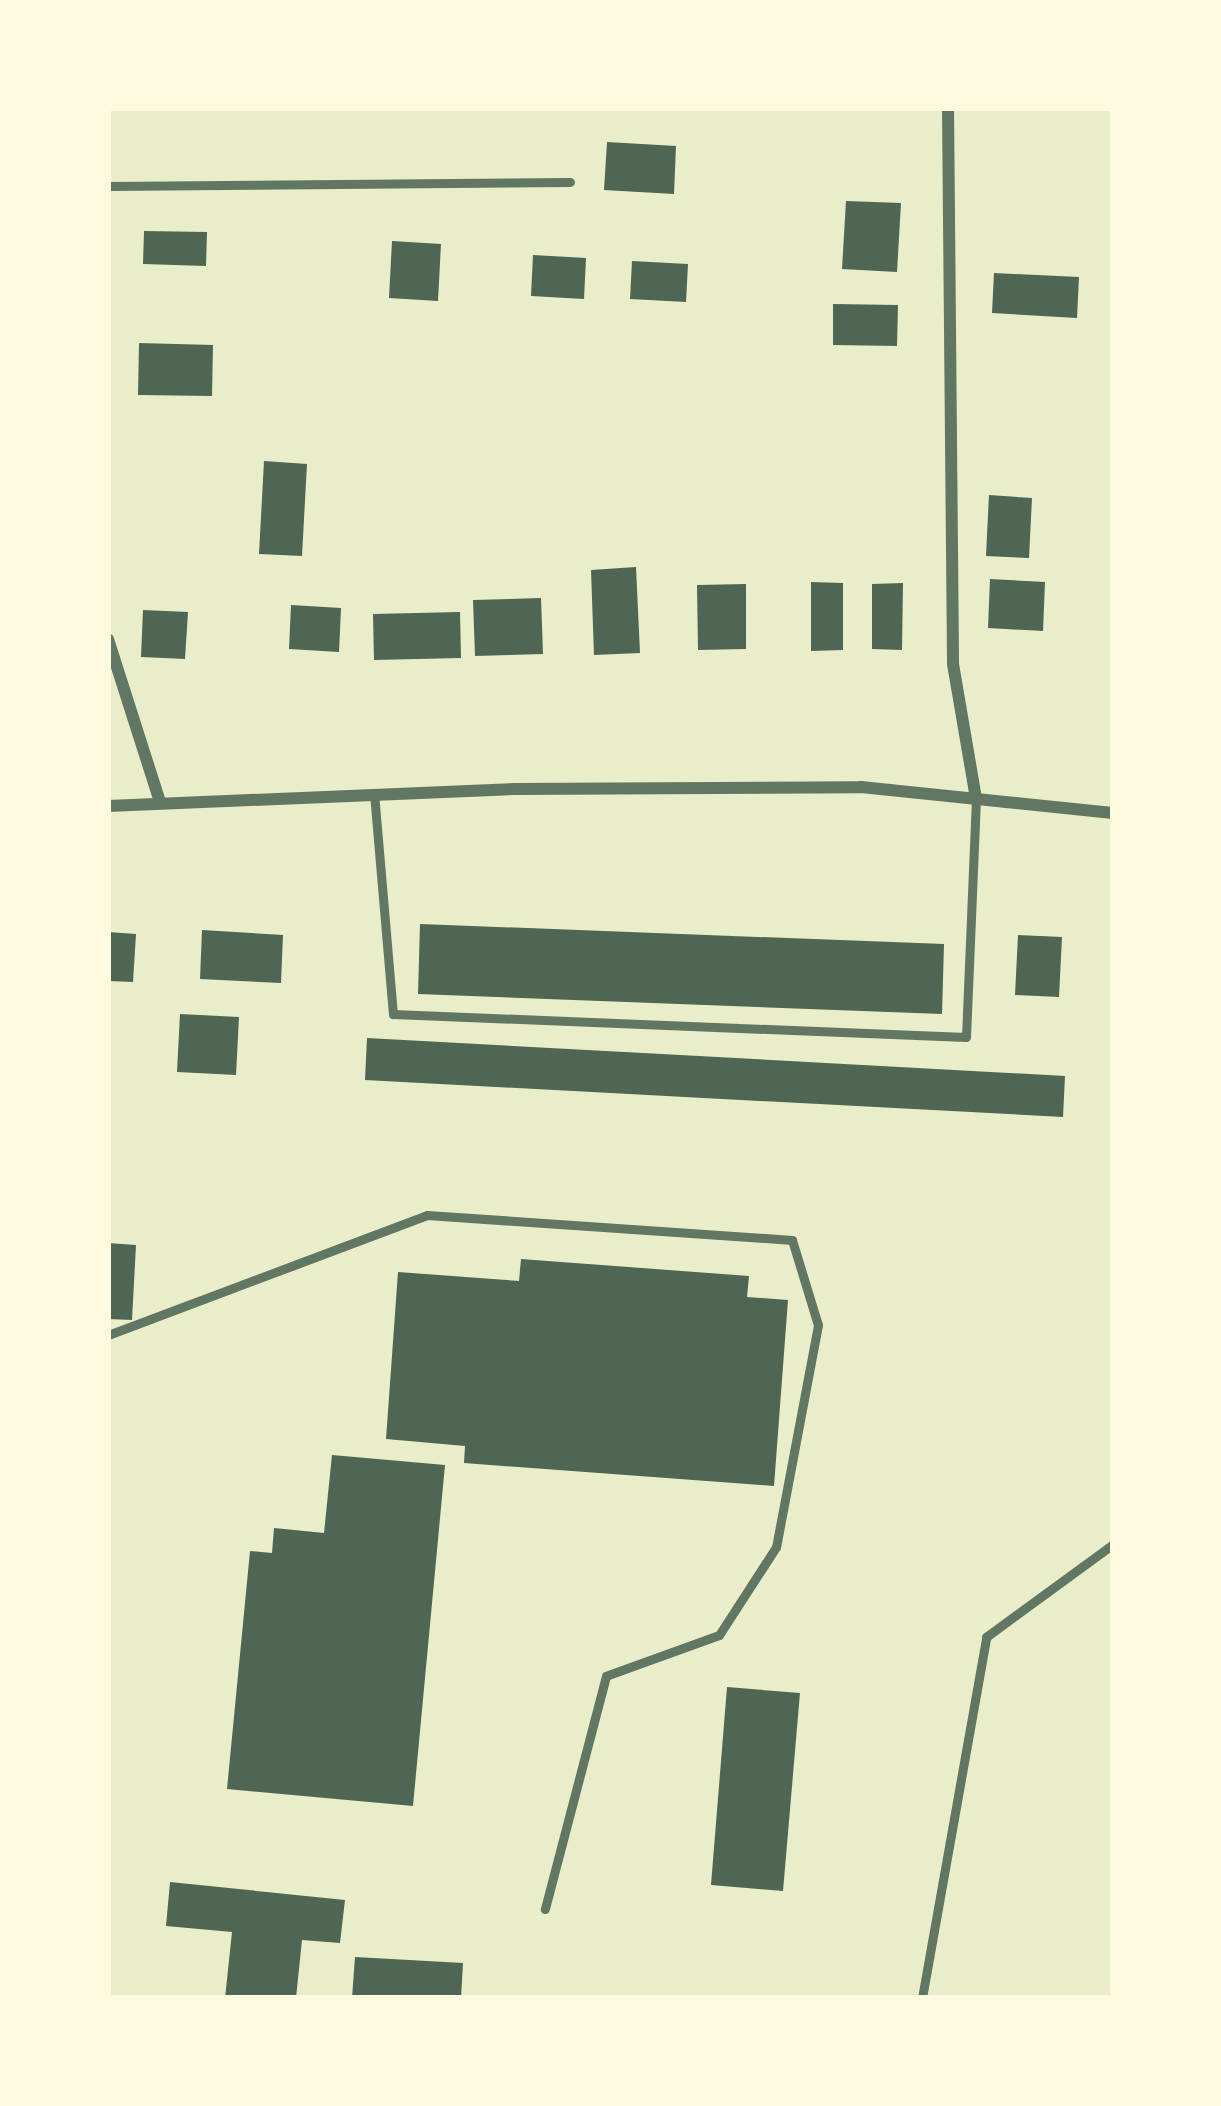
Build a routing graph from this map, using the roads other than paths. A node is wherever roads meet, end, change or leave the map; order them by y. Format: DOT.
graph roads {
  1 [pos="949,108"];
  2 [pos="570,182"];
  3 [pos="108,186"];
  4 [pos="108,639"];
  5 [pos="374,793"];
  6 [pos="976,798"];
  7 [pos="159,799"];
  8 [pos="108,806"];
  9 [pos="1113,813"];
  10 [pos="108,1335"];
  11 [pos="1113,1544"];
  12 [pos="544,1909"];
  13 [pos="922,1998"];
  1 -- 6 [label="street"];
  2 -- 3 [label="lane"];
  4 -- 7 [label="street"];
  5 -- 6 [label="street"];
  5 -- 6 [label="lane"];
  5 -- 7 [label="street"];
  6 -- 9 [label="street"];
  7 -- 8 [label="street"];
  10 -- 12 [label="lane"];
  11 -- 13 [label="lane"];
}
